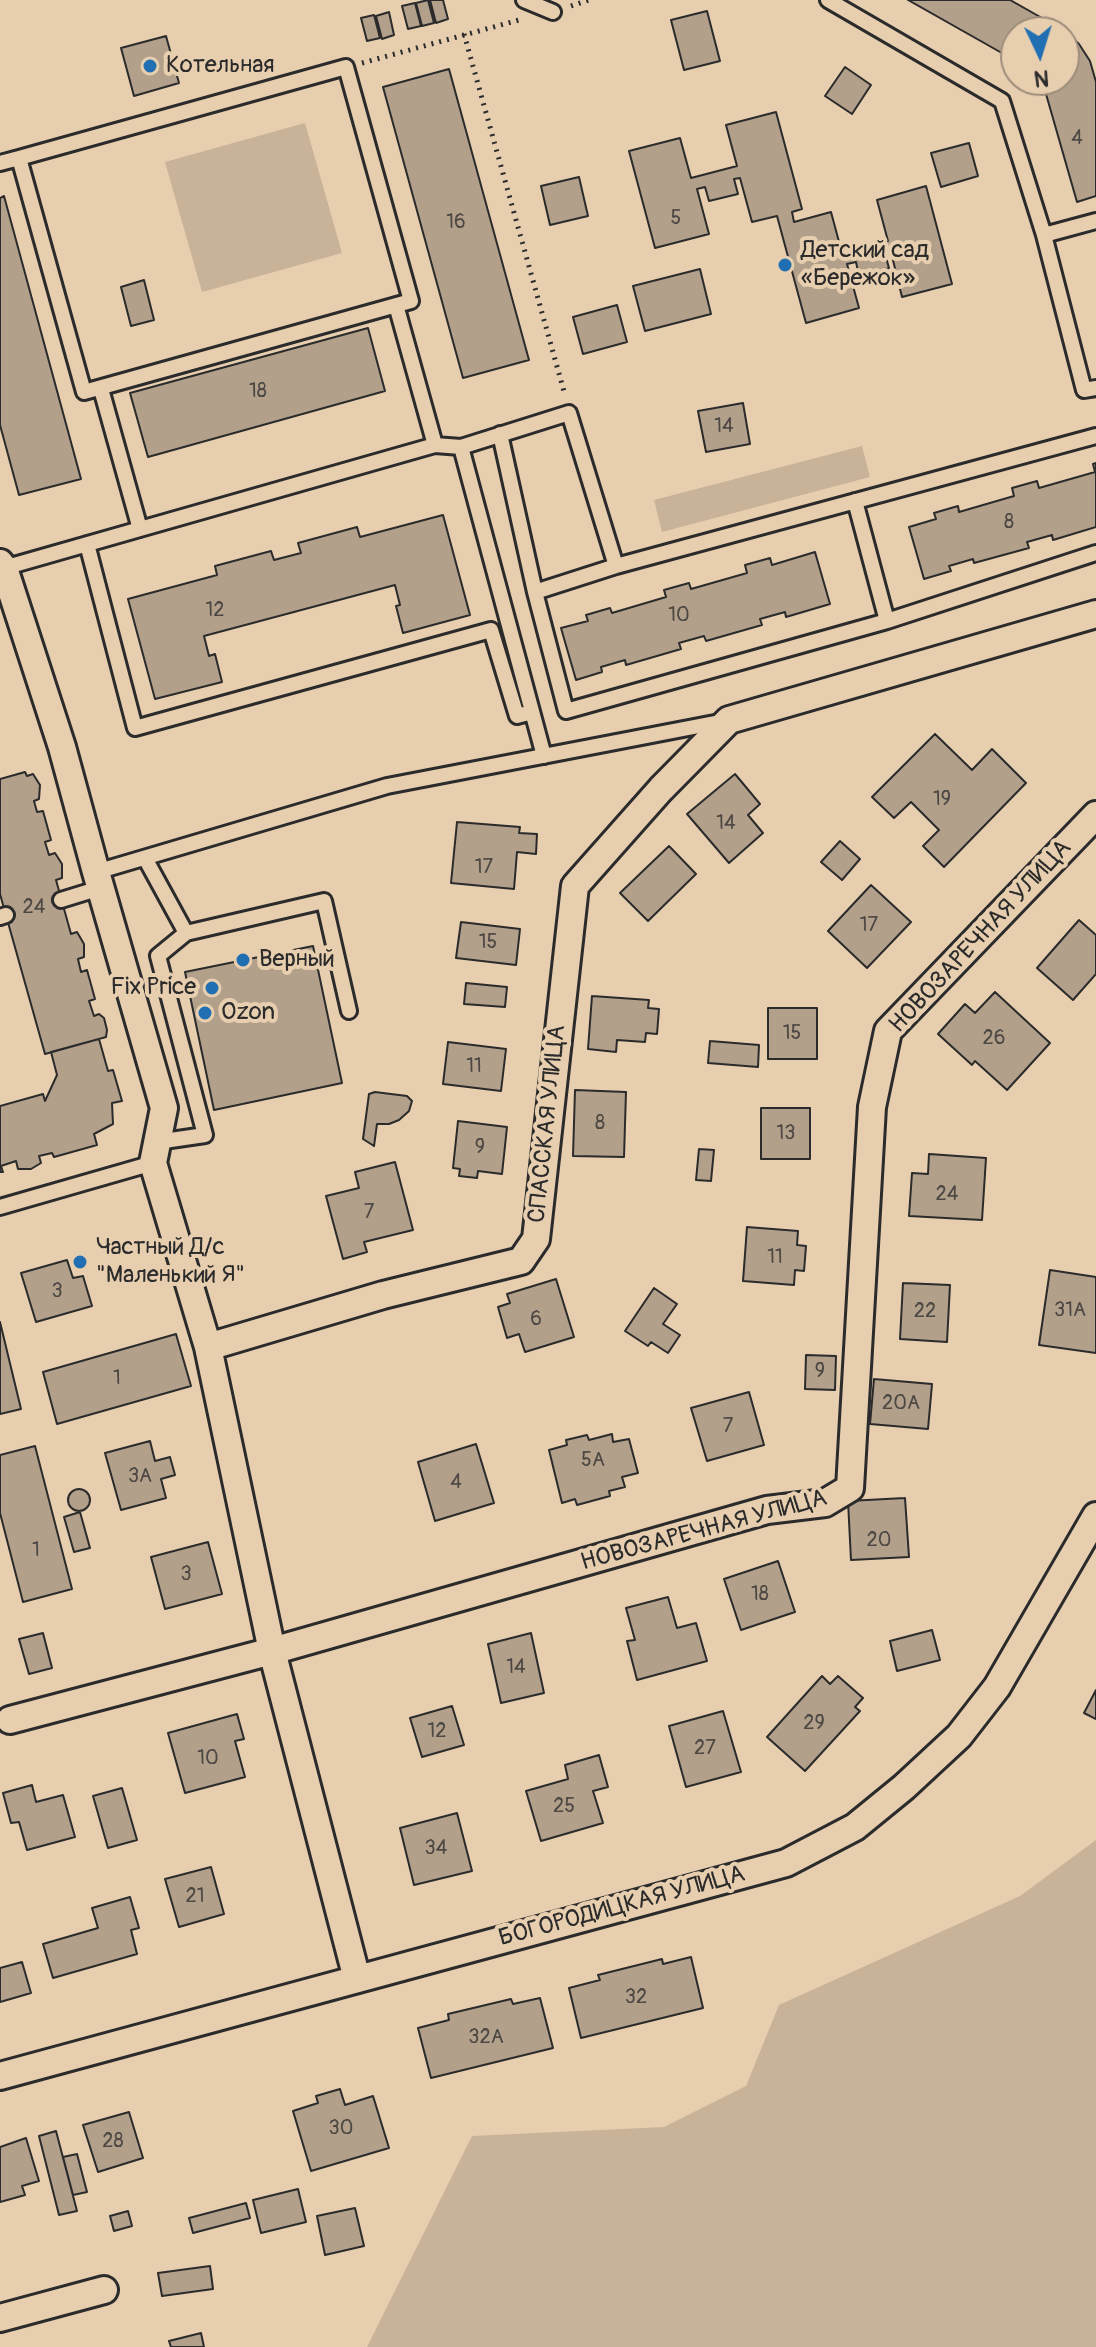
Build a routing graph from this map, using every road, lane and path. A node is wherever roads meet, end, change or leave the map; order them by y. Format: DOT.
graph roads {
  1 [pos="524,0"];
  2 [pos="589,0"];
  3 [pos="828,0"];
  4 [pos="553,12"];
  5 [pos="464,34"];
  6 [pos="346,67"];
  7 [pos="19,158"];
  8 [pos="0,163"];
  9 [pos="1096,221"];
  10 [pos="1044,235"];
  11 [pos="396,305"];
  12 [pos="1096,388"];
  13 [pos="101,389"];
  14 [pos="569,413"];
  15 [pos="500,434"];
  16 [pos="1096,436"];
  17 [pos="435,445"];
  18 [pos="461,447"];
  19 [pos="855,501"];
  20 [pos="140,529"];
  21 [pos="87,544"];
  22 [pos="1096,553"];
  23 [pos="616,566"];
  24 [pos="1,567"];
  25 [pos="535,592"];
  26 [pos="1096,614"];
  27 [pos="887,621"];
  28 [pos="532,712"];
  29 [pos="729,720"];
  30 [pos="544,756"];
  31 [pos="1096,815"];
  32 [pos="145,858"];
  33 [pos="98,880"];
  34 [pos="61,900"];
  35 [pos="186,933"];
  36 [pos="349,1011"];
  37 [pos="155,1152"];
  38 [pos="0,1207"];
  39 [pos="208,1347"];
  40 [pos="1096,1516"];
  41 [pos="272,1651"];
  42 [pos="5,1722"];
  43 [pos="357,1979"];
  44 [pos="0,2076"];
  45 [pos="104,2290"];
  46 [pos="0,2318"];
  1 -- 4 [label="lane"];
  2 -- 4 [label="path"];
  3 -- 10 [label="lane"];
  4 -- 5 [label="path"];
  5 -- 6 [label="path"];
  5 -- 14 [label="path"];
  6 -- 7 [label="lane"];
  6 -- 11 [label="lane"];
  7 -- 8 [label="lane"];
  7 -- 13 [label="lane"];
  9 -- 10 [label="lane"];
  10 -- 12 [label="lane"];
  11 -- 13 [label="lane"];
  11 -- 17 [label="lane"];
  13 -- 20 [label="lane"];
  14 -- 15 [label="lane"];
  14 -- 23 [label="lane"];
  15 -- 18 [label="lane"];
  15 -- 25 [label="lane"];
  16 -- 19 [label="lane"];
  17 -- 18 [label="lane"];
  17 -- 20 [label="lane"];
  18 -- 28 [label="lane"];
  19 -- 23 [label="lane"];
  19 -- 27 [label="lane"];
  20 -- 21 [label="lane"];
  21 -- 24 [label="lane"];
  21 -- 28 [label="lane"];
  22 -- 27 [label="lane"];
  23 -- 25 [label="lane"];
  24 -- 33 [label="street"];
  25 -- 27 [label="lane"];
  26 -- 29 [label="street"];
  28 -- 30 [label="lane"];
  29 -- 30 [label="lane"];
  29 -- 39 [label="street, СПАССКАЯ УЛИЦА"];
  30 -- 32 [label="lane"];
  31 -- 41 [label="street, НОВОЗАРЕЧНАЯ УЛИЦА"];
  32 -- 33 [label="lane"];
  32 -- 35 [label="lane"];
  33 -- 34 [label="lane"];
  33 -- 37 [label="street"];
  35 -- 36 [label="lane"];
  35 -- 37 [label="lane"];
  37 -- 38 [label="lane"];
  37 -- 39 [label="street"];
  39 -- 41 [label="street"];
  40 -- 43 [label="street, БОГОРОДИЦКАЯ УЛИЦА"];
  41 -- 42 [label="street, НОВОЗАРЕЧНАЯ УЛИЦА"];
  41 -- 43 [label="street"];
  43 -- 44 [label="street, БОГОРОДИЦКАЯ УЛИЦА"];
  45 -- 46 [label="street"];
}
